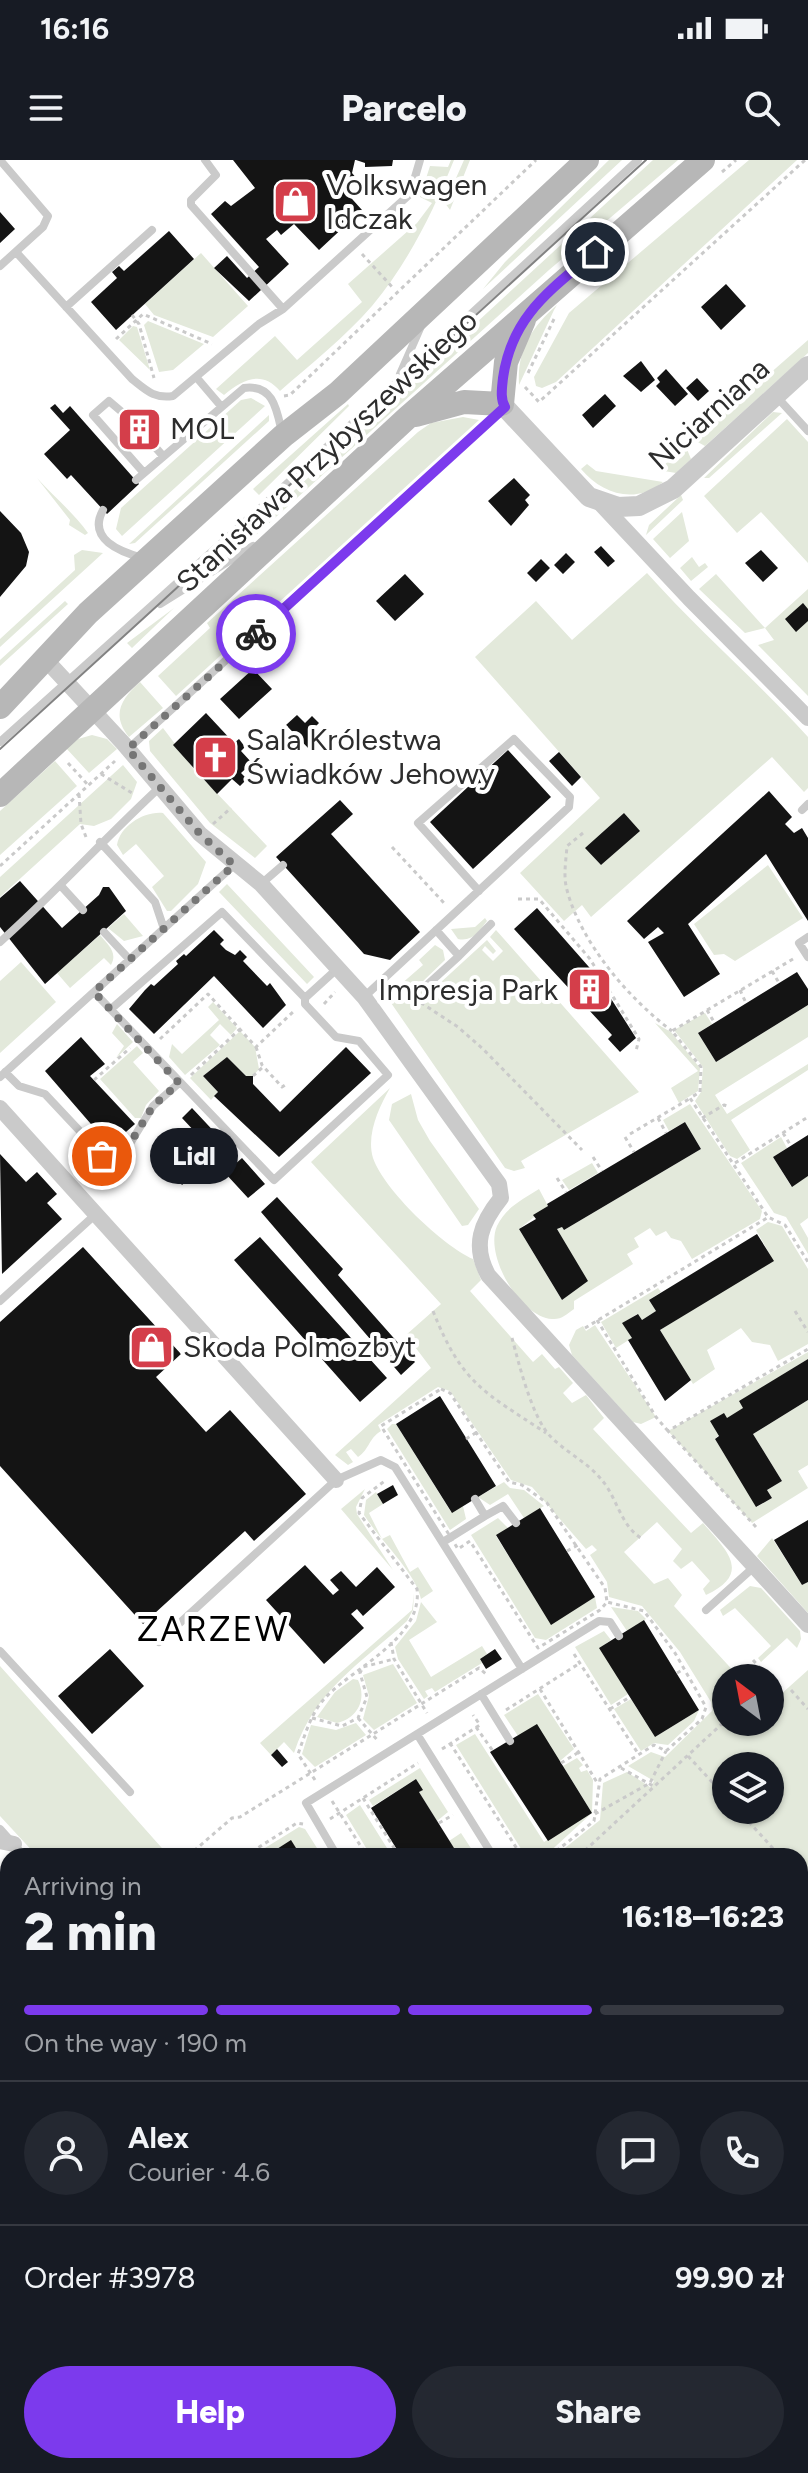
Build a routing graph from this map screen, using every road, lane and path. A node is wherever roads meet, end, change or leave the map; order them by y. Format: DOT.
graph roads {
  1 [pos="0,160"];
  2 [pos="205,160"];
  3 [pos="420,160"];
  4 [pos="536,160"];
  5 [pos="587,160"];
  6 [pos="638,160"];
  7 [pos="736,160"];
  8 [pos="805,160"];
  9 [pos="708,170"];
  10 [pos="152,230"];
  11 [pos="354,245"];
  12 [pos="16,252"];
  13 [pos="0,266"];
  14 [pos="394,289"];
  15 [pos="66,307"];
  16 [pos="531,307"];
  17 [pos="283,309"];
  18 [pos="426,312"];
  19 [pos="132,315"];
  20 [pos="556,315"];
  21 [pos="137,319"];
  22 [pos="105,350"];
  23 [pos="228,350"];
  24 [pos="808,366"];
  25 [pos="197,378"];
  26 [pos="522,385"];
  27 [pos="383,394"];
  28 [pos="152,395"];
  29 [pos="284,396"];
  30 [pos="776,396"];
  31 [pos="220,405"];
  32 [pos="504,405"];
  33 [pos="129,418"];
  34 [pos="407,418"];
  35 [pos="808,431"];
  36 [pos="283,436"];
  37 [pos="149,440"];
  38 [pos="163,456"];
  39 [pos="144,473"];
  40 [pos="136,480"];
  41 [pos="600,503"];
  42 [pos="103,510"];
  43 [pos="290,525"];
  44 [pos="148,559"];
  45 [pos="142,616"];
  46 [pos="46,660"];
  47 [pos="67,682"];
  48 [pos="0,707"];
  49 [pos="93,710"];
  50 [pos="808,718"];
  51 [pos="0,742"];
  52 [pos="128,749"];
  53 [pos="64,758"];
  54 [pos="101,774"];
  55 [pos="89,786"];
  56 [pos="156,791"];
  57 [pos="79,794"];
  58 [pos="0,795"];
  59 [pos="231,808"];
  60 [pos="210,827"];
  61 [pos="583,833"];
  62 [pos="97,845"];
  63 [pos="392,847"];
  64 [pos="234,865"];
  65 [pos="283,865"];
  66 [pos="0,866"];
  67 [pos="261,884"];
  68 [pos="62,887"];
  69 [pos="479,891"];
  70 [pos="440,899"];
  71 [pos="518,899"];
  72 [pos="83,910"];
  73 [pos="491,924"];
  74 [pos="164,929"];
  75 [pos="436,930"];
  76 [pos="104,932"];
  77 [pos="808,937"];
  78 [pos="0,942"];
  79 [pos="459,956"];
  80 [pos="808,956"];
  81 [pos="130,960"];
  82 [pos="338,968"];
  83 [pos="772,971"];
  84 [pos="779,983"];
  85 [pos="426,986"];
  86 [pos="337,989"];
  87 [pos="740,990"];
  88 [pos="94,992"];
  89 [pos="364,997"];
  90 [pos="305,998"];
  91 [pos="384,999"];
  92 [pos="746,1003"];
  93 [pos="111,1009"];
  94 [pos="707,1010"];
  95 [pos="314,1013"];
  96 [pos="714,1022"];
  97 [pos="240,1029"];
  98 [pos="672,1031"];
  99 [pos="139,1040"];
  100 [pos="153,1045"];
  101 [pos="256,1047"];
  102 [pos="636,1051"];
  103 [pos="263,1067"];
  104 [pos="2,1075"];
  105 [pos="253,1076"];
  106 [pos="94,1080"];
  107 [pos="182,1082"];
  108 [pos="285,1085"];
  109 [pos="690,1098"];
  110 [pos="730,1107"];
  111 [pos="0,1108"];
  112 [pos="808,1117"];
  113 [pos="658,1118"];
  114 [pos="702,1118"];
  115 [pos="666,1133"];
  116 [pos="783,1133"];
  117 [pos="630,1134"];
  118 [pos="625,1137"];
  119 [pos="791,1146"];
  120 [pos="582,1150"];
  121 [pos="634,1152"];
  122 [pos="593,1157"];
  123 [pos="735,1163"];
  124 [pos="602,1171"];
  125 [pos="557,1178"];
  126 [pos="566,1192"];
  127 [pos="96,1214"];
  128 [pos="768,1217"];
  129 [pos="808,1262"];
  130 [pos="0,1301"];
  131 [pos="433,1311"];
  132 [pos="795,1311"];
  133 [pos="597,1320"];
  134 [pos="585,1328"];
  135 [pos="808,1332"];
  136 [pos="512,1338"];
  137 [pos="808,1349"];
  138 [pos="668,1431"];
  139 [pos="477,1432"];
  140 [pos="549,1435"];
  141 [pos="466,1439"];
  142 [pos="403,1470"];
  143 [pos="336,1480"];
  144 [pos="364,1482"];
  145 [pos="370,1491"];
  146 [pos="475,1499"];
  147 [pos="485,1516"];
  148 [pos="516,1523"];
  149 [pos="756,1527"];
  150 [pos="641,1538"];
  151 [pos="443,1542"];
  152 [pos="578,1545"];
  153 [pos="567,1551"];
  154 [pos="754,1567"];
  155 [pos="607,1602"];
  156 [pos="706,1610"];
  157 [pos="808,1625"];
  158 [pos="619,1636"];
  159 [pos="564,1637"];
  160 [pos="159,1642"];
  161 [pos="391,1642"];
  162 [pos="0,1651"];
  163 [pos="515,1657"];
  164 [pos="394,1659"];
  165 [pos="753,1660"];
  166 [pos="580,1663"];
  167 [pos="757,1664"];
  168 [pos="363,1667"];
  169 [pos="522,1669"];
  170 [pos="684,1669"];
  171 [pos="677,1673"];
  172 [pos="540,1689"];
  173 [pos="791,1690"];
  174 [pos="481,1694"];
  175 [pos="630,1697"];
  176 [pos="421,1703"];
  177 [pos="488,1706"];
  178 [pos="610,1709"];
  179 [pos="808,1709"];
  180 [pos="312,1718"];
  181 [pos="358,1718"];
  182 [pos="434,1723"];
  183 [pos="476,1727"];
  184 [pos="712,1733"];
  185 [pos="373,1734"];
  186 [pos="417,1734"];
  187 [pos="510,1741"];
  188 [pos="450,1743"];
  189 [pos="493,1751"];
  190 [pos="666,1751"];
  191 [pos="388,1752"];
  192 [pos="579,1752"];
  193 [pos="639,1755"];
  194 [pos="430,1756"];
  195 [pos="688,1756"];
  196 [pos="561,1763"];
  197 [pos="619,1768"];
  198 [pos="310,1773"];
  199 [pos="712,1782"];
  200 [pos="650,1783"];
  201 [pos="598,1784"];
  202 [pos="655,1787"];
  203 [pos="130,1792"];
  204 [pos="323,1793"];
  205 [pos="363,1798"];
  206 [pos="340,1812"];
  207 [pos="595,1814"];
  208 [pos="453,1815"];
  209 [pos="439,1823"];
  210 [pos="751,1824"];
  211 [pos="318,1826"];
  212 [pos="0,1829"];
  213 [pos="13,1847"];
  214 [pos="197,1848"];
  215 [pos="258,1848"];
  216 [pos="332,1848"];
  217 [pos="362,1848"];
  218 [pos="394,1848"];
  219 [pos="488,1848"];
  220 [pos="516,1848"];
  221 [pos="560,1848"];
  222 [pos="588,1848"];
  223 [pos="773,1848"];
  1 -- 12 [label="lane"];
  2 -- 17 [label="lane"];
  3 -- 11 [label="lane"];
  4 -- 29 [label="path"];
  5 -- 18 [label="main road, Stanisława Przybyszewskiego"];
  6 -- 27 [label="lane"];
  7 -- 9 [label="path"];
  8 -- 26 [label="path"];
  9 -- 16 [label="main road, Stanisława Przybyszewskiego"];
  10 -- 15 [label="lane"];
  11 -- 14 [label="path"];
  11 -- 17 [label="lane"];
  12 -- 13 [label="lane"];
  12 -- 15 [label="lane"];
  15 -- 22 [label="lane"];
  16 -- 32 [label="main road"];
  16 -- 34 [label="main road, Stanisława Przybyszewskiego"];
  17 -- 23 [label="lane"];
  18 -- 27 [label="lane"];
  18 -- 36 [label="main road, Stanisława Przybyszewskiego"];
  19 -- 21 [label="path"];
  20 -- 26 [label="path"];
  21 -- 22 [label="path"];
  21 -- 23 [label="path"];
  21 -- 28 [label="path"];
  22 -- 28 [label="lane"];
  23 -- 25 [label="lane"];
  24 -- 30 [label="street, Niciarniana"];
  25 -- 28 [label="lane"];
  25 -- 31 [label="lane"];
  26 -- 32 [label="path"];
  27 -- 45 [label="lane"];
  30 -- 35 [label="lane"];
  30 -- 41 [label="street, Niciarniana"];
  31 -- 36 [label="lane"];
  31 -- 38 [label="lane"];
  32 -- 34 [label="main road"];
  32 -- 41 [label="street"];
  32 -- 52 [label="lane"];
  33 -- 39 [label="lane"];
  34 -- 43 [label="main road, Stanisława Przybyszewskiego"];
  36 -- 44 [label="main road, Stanisława Przybyszewskiego"];
  37 -- 38 [label="lane"];
  38 -- 39 [label="lane"];
  39 -- 40 [label="lane"];
  41 -- 50 [label="street"];
  42 -- 44 [label="lane"];
  43 -- 45 [label="lane"];
  43 -- 49 [label="main road, Stanisława Przybyszewskiego"];
  44 -- 46 [label="main road, Stanisława Przybyszewskiego"];
  45 -- 47 [label="lane"];
  46 -- 47 [label="street"];
  46 -- 48 [label="main road, Stanisława Przybyszewskiego"];
  47 -- 49 [label="street"];
  47 -- 51 [label="lane"];
  49 -- 52 [label="street"];
  49 -- 58 [label="main road, Stanisława Przybyszewskiego"];
  52 -- 54 [label="path"];
  52 -- 56 [label="street"];
  53 -- 55 [label="path"];
  54 -- 55 [label="path"];
  54 -- 56 [label="path"];
  55 -- 57 [label="path"];
  56 -- 62 [label="lane"];
  56 -- 64 [label="street"];
  57 -- 62 [label="path"];
  57 -- 66 [label="path"];
  59 -- 60 [label="path"];
  61 -- 98 [label="path"];
  62 -- 68 [label="lane"];
  62 -- 74 [label="lane"];
  63 -- 70 [label="path"];
  64 -- 67 [label="street"];
  64 -- 74 [label="lane"];
  65 -- 67 [label="lane"];
  67 -- 82 [label="street"];
  68 -- 72 [label="lane"];
  68 -- 78 [label="lane"];
  69 -- 69 [label="lane"];
  69 -- 75 [label="lane"];
  71 -- 102 [label="path"];
  73 -- 79 [label="lane"];
  74 -- 81 [label="lane"];
  75 -- 79 [label="lane"];
  75 -- 89 [label="lane"];
  76 -- 81 [label="lane"];
  77 -- 80 [label="lane"];
  79 -- 85 [label="lane"];
  80 -- 83 [label="path"];
  81 -- 88 [label="lane"];
  82 -- 89 [label="street"];
  82 -- 90 [label="lane"];
  83 -- 84 [label="path"];
  83 -- 87 [label="path"];
  86 -- 95 [label="path"];
  87 -- 92 [label="path"];
  87 -- 94 [label="path"];
  88 -- 93 [label="lane"];
  88 -- 104 [label="lane"];
  89 -- 154 [label="street"];
  90 -- 93 [label="lane"];
  90 -- 95 [label="lane"];
  91 -- 120 [label="path"];
  93 -- 99 [label="lane"];
  94 -- 96 [label="path"];
  94 -- 98 [label="path"];
  95 -- 101 [label="path"];
  95 -- 107 [label="lane"];
  97 -- 100 [label="path"];
  97 -- 101 [label="path"];
  97 -- 107 [label="path"];
  98 -- 109 [label="path"];
  99 -- 106 [label="path"];
  99 -- 107 [label="lane"];
  101 -- 103 [label="path"];
  103 -- 105 [label="path"];
  103 -- 108 [label="path"];
  104 -- 107 [label="lane"];
  109 -- 113 [label="path"];
  109 -- 114 [label="path"];
  110 -- 114 [label="path"];
  111 -- 127 [label="street"];
  112 -- 116 [label="path"];
  113 -- 115 [label="path"];
  113 -- 117 [label="path"];
  114 -- 123 [label="path"];
  116 -- 119 [label="path"];
  116 -- 123 [label="path"];
  118 -- 121 [label="path"];
  122 -- 124 [label="path"];
  123 -- 128 [label="path"];
  125 -- 126 [label="path"];
  127 -- 130 [label="lane"];
  127 -- 143 [label="street"];
  128 -- 129 [label="path"];
  128 -- 133 [label="path"];
  131 -- 140 [label="path"];
  132 -- 135 [label="path"];
  133 -- 134 [label="path"];
  133 -- 138 [label="path"];
  136 -- 140 [label="path"];
  137 -- 138 [label="path"];
  138 -- 149 [label="path"];
  139 -- 141 [label="path"];
  140 -- 150 [label="path"];
  142 -- 143 [label="lane"];
  142 -- 145 [label="path"];
  142 -- 151 [label="lane"];
  143 -- 160 [label="lane"];
  144 -- 145 [label="path"];
  145 -- 161 [label="path"];
  146 -- 147 [label="lane"];
  147 -- 148 [label="lane"];
  147 -- 151 [label="lane"];
  151 -- 163 [label="lane"];
  152 -- 153 [label="path"];
  154 -- 156 [label="lane"];
  154 -- 157 [label="street"];
  155 -- 170 [label="path"];
  158 -- 159 [label="lane"];
  159 -- 166 [label="path"];
  159 -- 169 [label="lane"];
  161 -- 164 [label="path"];
  161 -- 168 [label="path"];
  162 -- 203 [label="lane"];
  163 -- 169 [label="lane"];
  163 -- 176 [label="path"];
  164 -- 168 [label="path"];
  164 -- 176 [label="path"];
  165 -- 167 [label="path"];
  166 -- 172 [label="path"];
  166 -- 178 [label="path"];
  168 -- 180 [label="path"];
  168 -- 181 [label="path"];
  169 -- 174 [label="lane"];
  170 -- 171 [label="path"];
  170 -- 190 [label="path"];
  172 -- 177 [label="path"];
  172 -- 192 [label="path"];
  173 -- 179 [label="path"];
  174 -- 177 [label="lane"];
  174 -- 182 [label="lane"];
  175 -- 178 [label="path"];
  176 -- 182 [label="path"];
  176 -- 185 [label="path"];
  177 -- 183 [label="path"];
  177 -- 187 [label="lane"];
  178 -- 193 [label="path"];
  180 -- 181 [label="path"];
  180 -- 198 [label="path"];
  181 -- 185 [label="path"];
  182 -- 186 [label="lane"];
  183 -- 188 [label="path"];
  183 -- 189 [label="path"];
  184 -- 195 [label="path"];
  185 -- 191 [label="path"];
  185 -- 198 [label="path"];
  186 -- 191 [label="lane"];
  186 -- 194 [label="lane"];
  188 -- 194 [label="path"];
  188 -- 220 [label="path"];
  190 -- 193 [label="path"];
  190 -- 200 [label="path"];
  191 -- 204 [label="lane"];
  192 -- 196 [label="path"];
  192 -- 201 [label="path"];
  193 -- 197 [label="path"];
  194 -- 205 [label="path"];
  194 -- 219 [label="lane"];
  195 -- 199 [label="path"];
  195 -- 202 [label="path"];
  197 -- 200 [label="path"];
  197 -- 201 [label="path"];
  198 -- 204 [label="path"];
  198 -- 214 [label="path"];
  200 -- 202 [label="path"];
  200 -- 207 [label="path"];
  201 -- 207 [label="path"];
  202 -- 222 [label="path"];
  204 -- 206 [label="path"];
  204 -- 211 [label="lane"];
  205 -- 206 [label="path"];
  205 -- 218 [label="path"];
  206 -- 211 [label="path"];
  206 -- 217 [label="path"];
  207 -- 221 [label="path"];
  208 -- 209 [label="path"];
  210 -- 223 [label="path"];
  211 -- 215 [label="path"];
  211 -- 216 [label="lane"];
  212 -- 213 [label="lane"];
}
